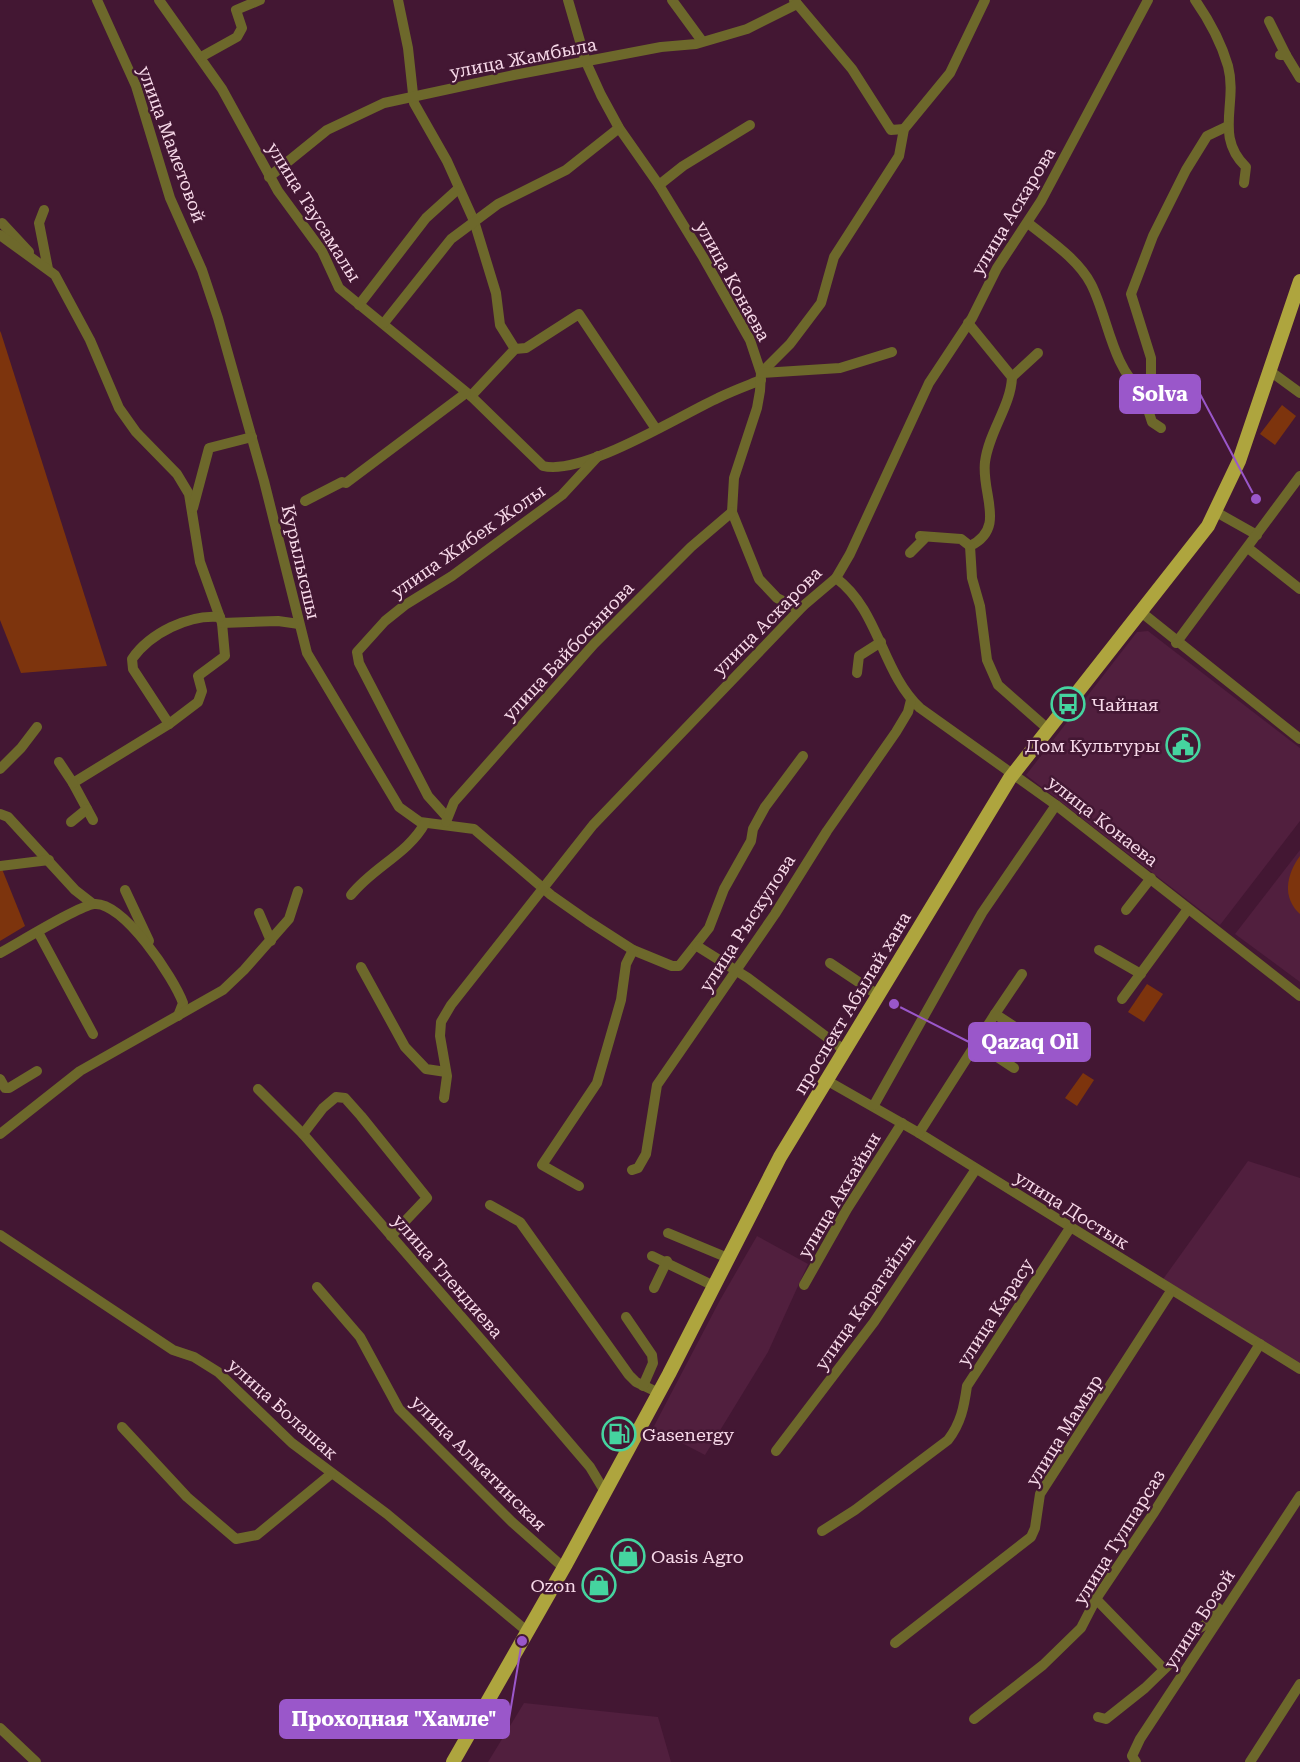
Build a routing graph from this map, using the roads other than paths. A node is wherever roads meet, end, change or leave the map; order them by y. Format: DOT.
graph roads {
  1 [pos="97,0"];
  2 [pos="159,0"];
  3 [pos="260,0"];
  4 [pos="398,0"];
  5 [pos="568,0"];
  6 [pos="672,0"];
  7 [pos="985,0"];
  8 [pos="1148,0"];
  9 [pos="1195,0"];
  10 [pos="796,2"];
  11 [pos="1269,21"];
  12 [pos="702,41"];
  13 [pos="201,57"];
  14 [pos="586,62"];
  15 [pos="1300,78"];
  16 [pos="412,95"];
  17 [pos="750,125"];
  18 [pos="1228,126"];
  19 [pos="619,128"];
  20 [pos="904,129"];
  21 [pos="269,177"];
  22 [pos="1244,183"];
  23 [pos="659,185"];
  24 [pos="459,189"];
  25 [pos="44,210"];
  26 [pos="474,221"];
  27 [pos="2,223"];
  28 [pos="1028,223"];
  29 [pos="0,235"];
  30 [pos="31,257"];
  31 [pos="48,269"];
  32 [pos="1300,281"];
  33 [pos="212,300"];
  34 [pos="359,305"];
  35 [pos="384,323"];
  36 [pos="968,323"];
  37 [pos="515,349"];
  38 [pos="892,352"];
  39 [pos="1038,353"];
  40 [pos="1270,371"];
  41 [pos="761,376"];
  42 [pos="1012,377"];
  43 [pos="1142,391"];
  44 [pos="1300,393"];
  45 [pos="469,395"];
  46 [pos="1161,428"];
  47 [pos="656,429"];
  48 [pos="252,437"];
  49 [pos="598,455"];
  50 [pos="1300,476"];
  51 [pos="305,501"];
  52 [pos="192,510"];
  53 [pos="732,512"];
  54 [pos="1216,512"];
  55 [pos="1257,535"];
  56 [pos="970,546"];
  57 [pos="1248,548"];
  58 [pos="910,553"];
  59 [pos="836,578"];
  60 [pos="1300,588"];
  61 [pos="803,606"];
  62 [pos="1141,612"];
  63 [pos="221,620"];
  64 [pos="299,624"];
  65 [pos="881,642"];
  66 [pos="1176,643"];
  67 [pos="857,673"];
  68 [pos="911,700"];
  69 [pos="169,724"];
  70 [pos="37,727"];
  71 [pos="1048,729"];
  72 [pos="1300,740"];
  73 [pos="803,756"];
  74 [pos="59,762"];
  75 [pos="0,769"];
  76 [pos="1014,773"];
  77 [pos="73,783"];
  78 [pos="1056,805"];
  79 [pos="0,807"];
  80 [pos="87,809"];
  81 [pos="4,815"];
  82 [pos="93,820"];
  83 [pos="71,822"];
  84 [pos="448,822"];
  85 [pos="425,823"];
  86 [pos="49,860"];
  87 [pos="0,866"];
  88 [pos="1151,878"];
  89 [pos="542,887"];
  90 [pos="125,890"];
  91 [pos="298,891"];
  92 [pos="351,895"];
  93 [pos="93,904"];
  94 [pos="1188,909"];
  95 [pos="1126,910"];
  96 [pos="259,913"];
  97 [pos="38,932"];
  98 [pos="271,941"];
  99 [pos="697,946"];
  100 [pos="633,950"];
  101 [pos="1099,950"];
  102 [pos="154,952"];
  103 [pos="0,953"];
  104 [pos="830,963"];
  105 [pos="361,967"];
  106 [pos="737,972"];
  107 [pos="1022,974"];
  108 [pos="1141,974"];
  109 [pos="878,994"];
  110 [pos="1300,996"];
  111 [pos="1122,999"];
  112 [pos="995,1014"];
  113 [pos="178,1016"];
  114 [pos="93,1034"];
  115 [pos="976,1043"];
  116 [pos="1047,1047"];
  117 [pos="844,1050"];
  118 [pos="1014,1068"];
  119 [pos="38,1071"];
  120 [pos="446,1072"];
  121 [pos="0,1079"];
  122 [pos="826,1080"];
  123 [pos="258,1089"];
  124 [pos="444,1098"];
  125 [pos="874,1105"];
  126 [pos="902,1123"];
  127 [pos="919,1133"];
  128 [pos="0,1134"];
  129 [pos="303,1134"];
  130 [pos="976,1169"];
  131 [pos="632,1170"];
  132 [pos="579,1186"];
  133 [pos="490,1205"];
  134 [pos="1070,1228"];
  135 [pos="668,1233"];
  136 [pos="0,1235"];
  137 [pos="391,1236"];
  138 [pos="656,1254"];
  139 [pos="728,1258"];
  140 [pos="667,1261"];
  141 [pos="714,1286"];
  142 [pos="804,1286"];
  143 [pos="317,1287"];
  144 [pos="654,1288"];
  145 [pos="1171,1290"];
  146 [pos="626,1317"];
  147 [pos="1260,1344"];
  148 [pos="1300,1369"];
  149 [pos="643,1386"];
  150 [pos="659,1393"];
  151 [pos="122,1428"];
  152 [pos="776,1451"];
  153 [pos="331,1474"];
  154 [pos="605,1492"];
  155 [pos="1300,1496"];
  156 [pos="822,1531"];
  157 [pos="564,1568"];
  158 [pos="1233,1597"];
  159 [pos="1096,1599"];
  160 [pos="528,1632"];
  161 [pos="895,1642"];
  162 [pos="1163,1668"];
  163 [pos="1300,1684"];
  164 [pos="1098,1717"];
  165 [pos="974,1719"];
  166 [pos="0,1728"];
  167 [pos="36,1762"];
  168 [pos="453,1762"];
  169 [pos="1136,1762"];
  170 [pos="1250,1762"];
  1 -- 33 [label="street, улица Маметовой"];
  2 -- 13 [label="street, улица Таусамалы"];
  3 -- 13 [label="street"];
  4 -- 16 [label="street"];
  5 -- 14 [label="street, улица Конаева"];
  6 -- 12 [label="street"];
  7 -- 20 [label="street, улица Жибек Жолы"];
  8 -- 28 [label="street, улица Аскарова"];
  9 -- 18 [label="street"];
  10 -- 12 [label="street, улица Жамбыла"];
  10 -- 20 [label="street"];
  11 -- 15 [label="street"];
  12 -- 14 [label="street, улица Жамбыла"];
  13 -- 21 [label="street, улица Таусамалы"];
  14 -- 16 [label="street, улица Жамбыла"];
  14 -- 19 [label="street, улица Конаева"];
  16 -- 21 [label="street, улица Жамбыла"];
  16 -- 24 [label="street"];
  17 -- 23 [label="street"];
  18 -- 22 [label="street"];
  18 -- 43 [label="street"];
  19 -- 23 [label="street, улица Конаева"];
  19 -- 26 [label="street"];
  20 -- 41 [label="street, улица Жибек Жолы"];
  21 -- 34 [label="street, улица Таусамалы"];
  23 -- 41 [label="street, улица Конаева"];
  24 -- 26 [label="street"];
  24 -- 34 [label="street"];
  25 -- 31 [label="street"];
  26 -- 35 [label="street"];
  26 -- 37 [label="street"];
  27 -- 30 [label="street"];
  28 -- 36 [label="street, улица Аскарова"];
  28 -- 43 [label="street"];
  29 -- 30 [label="street"];
  30 -- 31 [label="street"];
  31 -- 52 [label="street"];
  32 -- 40 [label="main road, проспект Абылай хана"];
  33 -- 48 [label="street, Курылысшы"];
  34 -- 35 [label="street, улица Таусамалы"];
  35 -- 45 [label="street, улица Таусамалы"];
  36 -- 42 [label="street"];
  36 -- 59 [label="street, улица Аскарова"];
  37 -- 45 [label="street"];
  37 -- 47 [label="street"];
  38 -- 41 [label="street"];
  39 -- 42 [label="street"];
  40 -- 44 [label="street"];
  40 -- 54 [label="main road, проспект Абылай хана"];
  41 -- 47 [label="street, улица Жибек Жолы"];
  41 -- 53 [label="street, улица Конаева"];
  42 -- 56 [label="street"];
  43 -- 46 [label="street"];
  45 -- 49 [label="street, улица Таусамалы"];
  45 -- 51 [label="street"];
  47 -- 49 [label="street, улица Жибек Жолы"];
  48 -- 52 [label="street"];
  48 -- 64 [label="street, Курылысшы"];
  49 -- 84 [label="street, улица Жибек Жолы"];
  50 -- 55 [label="street"];
  52 -- 63 [label="street"];
  53 -- 61 [label="street, улица Конаева"];
  53 -- 84 [label="street, улица Байбосынова"];
  54 -- 55 [label="street"];
  54 -- 62 [label="main road, проспект Абылай хана"];
  55 -- 57 [label="street"];
  56 -- 58 [label="street"];
  56 -- 71 [label="street"];
  57 -- 60 [label="street"];
  57 -- 66 [label="street"];
  59 -- 61 [label="street, улица Аскарова"];
  59 -- 65 [label="street, улица Конаева"];
  61 -- 89 [label="street, улица Аскарова"];
  62 -- 66 [label="street"];
  62 -- 71 [label="main road, проспект Абылай хана"];
  63 -- 64 [label="street"];
  63 -- 69 [label="street"];
  63 -- 69 [label="street"];
  64 -- 85 [label="street, Курылысшы"];
  65 -- 67 [label="street"];
  65 -- 68 [label="street, улица Конаева"];
  66 -- 72 [label="street"];
  68 -- 76 [label="street, улица Конаева"];
  68 -- 106 [label="street, улица Рыскулова"];
  69 -- 77 [label="street"];
  70 -- 75 [label="street"];
  71 -- 76 [label="main road, проспект Абылай хана"];
  73 -- 99 [label="street"];
  74 -- 77 [label="street"];
  76 -- 78 [label="street, улица Конаева"];
  76 -- 109 [label="main road, проспект Абылай хана"];
  77 -- 80 [label="street"];
  78 -- 88 [label="street, улица Конаева"];
  78 -- 125 [label="street"];
  79 -- 81 [label="street"];
  80 -- 82 [label="street"];
  80 -- 83 [label="street"];
  81 -- 86 [label="street"];
  84 -- 85 [label="street"];
  84 -- 89 [label="street"];
  85 -- 92 [label="street"];
  86 -- 87 [label="street"];
  86 -- 93 [label="street"];
  88 -- 94 [label="street, улица Конаева"];
  88 -- 95 [label="street"];
  89 -- 100 [label="street"];
  89 -- 120 [label="street, улица Аскарова"];
  90 -- 102 [label="street"];
  91 -- 98 [label="street"];
  93 -- 97 [label="street"];
  93 -- 102 [label="street"];
  94 -- 108 [label="street"];
  94 -- 110 [label="street, улица Конаева"];
  96 -- 98 [label="street"];
  97 -- 103 [label="street"];
  97 -- 114 [label="street"];
  98 -- 113 [label="street"];
  99 -- 100 [label="street"];
  99 -- 106 [label="street"];
  100 -- 132 [label="street"];
  101 -- 108 [label="street"];
  102 -- 113 [label="street"];
  104 -- 109 [label="street"];
  105 -- 120 [label="street"];
  106 -- 117 [label="street"];
  106 -- 131 [label="street, улица Рыскулова"];
  107 -- 112 [label="street"];
  108 -- 111 [label="street"];
  109 -- 117 [label="main road, проспект Абылай хана"];
  112 -- 115 [label="street"];
  112 -- 116 [label="street"];
  113 -- 128 [label="street"];
  115 -- 118 [label="street"];
  115 -- 127 [label="street"];
  117 -- 122 [label="main road, проспект Абылай хана"];
  119 -- 121 [label="street"];
  120 -- 124 [label="street, улица Аскарова"];
  122 -- 125 [label="street, улица Достык"];
  122 -- 139 [label="main road, проспект Абылай хана"];
  123 -- 129 [label="street, улица Тлендиева"];
  125 -- 126 [label="street, улица Достык"];
  126 -- 127 [label="street, улица Достык"];
  126 -- 142 [label="street, улица Аккайын"];
  127 -- 130 [label="street, улица Достык"];
  129 -- 137 [label="street, улица Тлендиева"];
  129 -- 137 [label="street"];
  130 -- 134 [label="street, улица Достык"];
  130 -- 152 [label="street, улица Карагайлы"];
  133 -- 149 [label="street"];
  134 -- 145 [label="street, улица Достык"];
  134 -- 156 [label="street, улица Карасу"];
  135 -- 139 [label="street"];
  136 -- 153 [label="street, улица Болашак"];
  137 -- 154 [label="street, улица Тлендиева"];
  138 -- 140 [label="street"];
  139 -- 141 [label="main road, проспект Абылай хана"];
  140 -- 141 [label="street"];
  140 -- 144 [label="street"];
  141 -- 150 [label="main road, проспект Абылай хана"];
  143 -- 157 [label="street, улица Алматинская"];
  145 -- 147 [label="street, улица Достык"];
  145 -- 161 [label="street, улица Мамыр"];
  146 -- 149 [label="street"];
  147 -- 148 [label="street, улица Достык"];
  147 -- 159 [label="street, улица Тулпарсаз"];
  149 -- 150 [label="street"];
  150 -- 154 [label="main road, проспект Абылай хана"];
  151 -- 153 [label="street"];
  153 -- 160 [label="street, улица Болашак"];
  154 -- 157 [label="main road, проспект Абылай хана"];
  155 -- 158 [label="street, улица Бозой"];
  157 -- 160 [label="main road, проспект Абылай хана"];
  158 -- 162 [label="street"];
  158 -- 169 [label="street, улица Бозой"];
  159 -- 162 [label="street"];
  159 -- 165 [label="street, улица Тулпарсаз"];
  160 -- 168 [label="main road, проспект Абылай хана"];
  162 -- 164 [label="street"];
  163 -- 170 [label="street"];
  166 -- 167 [label="street"];
}
